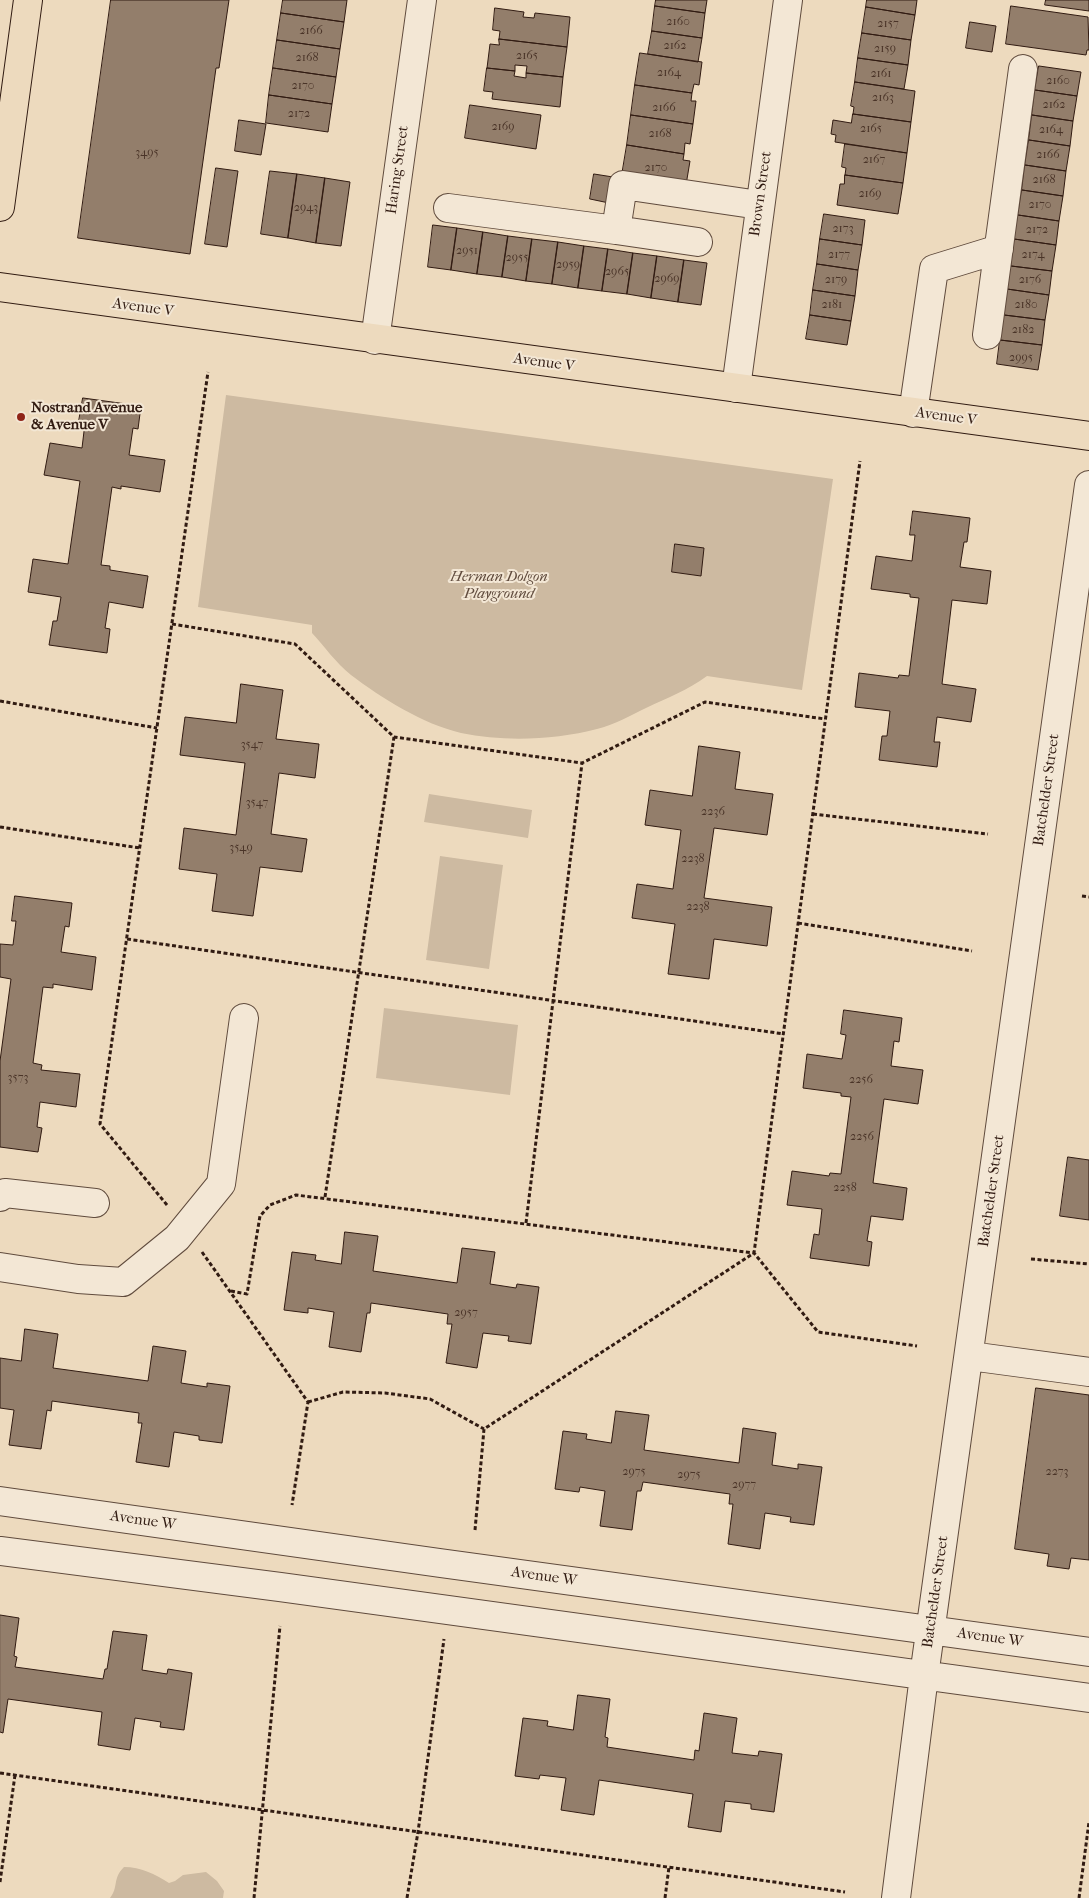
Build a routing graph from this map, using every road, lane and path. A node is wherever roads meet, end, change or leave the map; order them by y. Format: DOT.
graph roads {
  1 [pos="28,0"];
  2 [pos="422,0"];
  3 [pos="788,0"];
  4 [pos="1023,69"];
  5 [pos="760,205"];
  6 [pos="0,207"];
  7 [pos="448,208"];
  8 [pos="616,230"];
  9 [pos="698,242"];
  10 [pos="999,249"];
  11 [pos="0,287"];
  12 [pos="987,335"];
  13 [pos="375,340"];
  14 [pos="208,372"];
  15 [pos="736,388"];
  16 [pos="913,413"];
  17 [pos="1089,436"];
  18 [pos="860,461"];
  19 [pos="1089,485"];
  20 [pos="172,624"];
  21 [pos="0,701"];
  22 [pos="826,719"];
  23 [pos="157,728"];
  24 [pos="394,737"];
  25 [pos="582,763"];
  26 [pos="813,814"];
  27 [pos="0,827"];
  28 [pos="988,834"];
  29 [pos="140,848"];
  30 [pos="1082,896"];
  31 [pos="1089,897"];
  32 [pos="798,923"];
  33 [pos="127,939"];
  34 [pos="972,951"];
  35 [pos="358,973"];
  36 [pos="553,1001"];
  37 [pos="244,1018"];
  38 [pos="784,1034"];
  39 [pos="0,1197"];
  40 [pos="325,1197"];
  41 [pos="95,1203"];
  42 [pos="526,1223"];
  43 [pos="186,1229"];
  44 [pos="754,1252"];
  45 [pos="1031,1259"];
  46 [pos="1089,1264"];
  47 [pos="0,1267"];
  48 [pos="230,1291"];
  49 [pos="917,1346"];
  50 [pos="970,1356"];
  51 [pos="1089,1372"];
  52 [pos="308,1402"];
  53 [pos="484,1429"];
  54 [pos="0,1500"];
  55 [pos="292,1505"];
  56 [pos="475,1530"];
  57 [pos="0,1551"];
  58 [pos="280,1626"];
  59 [pos="931,1631"];
  60 [pos="445,1635"];
  61 [pos="1089,1652"];
  62 [pos="924,1676"];
  63 [pos="1089,1698"];
  64 [pos="0,1773"];
  65 [pos="15,1776"];
  66 [pos="262,1810"];
  67 [pos="1089,1822"];
  68 [pos="1089,1828"];
  69 [pos="418,1832"];
  70 [pos="669,1868"];
  71 [pos="0,1882"];
  72 [pos="845,1892"];
  73 [pos="254,1898"];
  74 [pos="407,1898"];
  75 [pos="665,1898"];
  76 [pos="896,1898"];
  77 [pos="1079,1898"];
  1 -- 6 [label="main road"];
  2 -- 13 [label="street, Haring Street"];
  3 -- 5 [label="street, Brown Street"];
  4 -- 10 [label="street"];
  5 -- 8 [label="street"];
  5 -- 15 [label="street, Brown Street"];
  7 -- 8 [label="street"];
  8 -- 9 [label="street"];
  10 -- 12 [label="street"];
  10 -- 16 [label="street"];
  11 -- 13 [label="main road, Avenue V"];
  13 -- 15 [label="main road, Avenue V"];
  14 -- 20 [label="path"];
  15 -- 16 [label="main road, Avenue V"];
  16 -- 17 [label="main road, Avenue V"];
  18 -- 22 [label="path"];
  19 -- 50 [label="street, Batchelder Street"];
  20 -- 23 [label="path"];
  20 -- 24 [label="path"];
  21 -- 23 [label="path"];
  22 -- 25 [label="path"];
  22 -- 26 [label="path"];
  23 -- 29 [label="path"];
  24 -- 25 [label="path"];
  24 -- 35 [label="path"];
  25 -- 36 [label="path"];
  26 -- 28 [label="path"];
  26 -- 32 [label="path"];
  27 -- 29 [label="path"];
  29 -- 33 [label="path"];
  30 -- 31 [label="path"];
  32 -- 34 [label="path"];
  32 -- 38 [label="path"];
  33 -- 35 [label="path"];
  33 -- 43 [label="path"];
  35 -- 36 [label="path"];
  35 -- 40 [label="path"];
  36 -- 38 [label="path"];
  36 -- 42 [label="path"];
  37 -- 43 [label="street"];
  38 -- 44 [label="path"];
  39 -- 41 [label="street"];
  40 -- 42 [label="path"];
  40 -- 48 [label="path"];
  42 -- 44 [label="path"];
  43 -- 47 [label="street"];
  43 -- 48 [label="path"];
  44 -- 49 [label="path"];
  44 -- 53 [label="path"];
  45 -- 46 [label="path"];
  48 -- 52 [label="path"];
  50 -- 51 [label="street"];
  50 -- 59 [label="street, Batchelder Street"];
  52 -- 53 [label="path"];
  52 -- 55 [label="path"];
  53 -- 56 [label="path"];
  54 -- 59 [label="street, Avenue W"];
  57 -- 62 [label="street"];
  58 -- 66 [label="path"];
  59 -- 61 [label="street, Avenue W"];
  59 -- 62 [label="street, Batchelder Street"];
  60 -- 69 [label="path"];
  62 -- 63 [label="street"];
  62 -- 76 [label="street, Batchelder Street"];
  64 -- 65 [label="path"];
  65 -- 66 [label="path"];
  65 -- 71 [label="path"];
  66 -- 69 [label="path"];
  66 -- 73 [label="path"];
  67 -- 68 [label="path"];
  68 -- 77 [label="path"];
  69 -- 70 [label="path"];
  69 -- 74 [label="path"];
  70 -- 72 [label="path"];
  70 -- 75 [label="path"];
}
